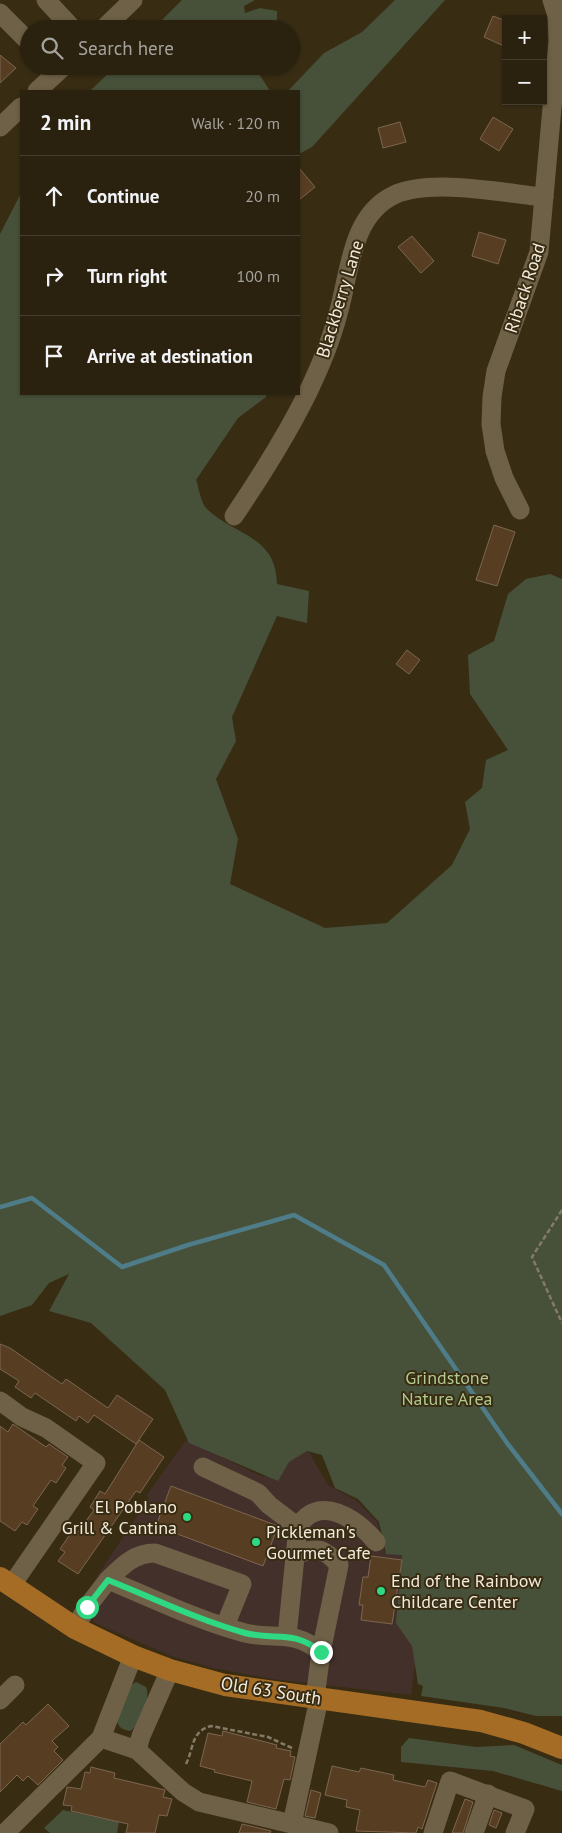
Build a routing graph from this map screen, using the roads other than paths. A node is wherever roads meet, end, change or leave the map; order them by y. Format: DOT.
graph roads {
  1 [pos="46,0"];
  2 [pos="133,0"];
  3 [pos="552,0"];
  4 [pos="0,13"];
  5 [pos="65,20"];
  6 [pos="112,20"];
  7 [pos="20,33"];
  8 [pos="52,75"];
  9 [pos="39,90"];
  10 [pos="20,108"];
  11 [pos="0,127"];
  12 [pos="544,197"];
  13 [pos="520,510"];
  14 [pos="234,516"];
  15 [pos="0,1401"];
  16 [pos="203,1467"];
  17 [pos="298,1526"];
  18 [pos="376,1542"];
  19 [pos="297,1554"];
  20 [pos="108,1580"];
  21 [pos="6,1582"];
  22 [pos="225,1626"];
  23 [pos="75,1628"];
  24 [pos="288,1636"];
  25 [pos="321,1652"];
  26 [pos="133,1656"];
  27 [pos="170,1670"];
  28 [pos="15,1685"];
  29 [pos="317,1698"];
  30 [pos="0,1700"];
  31 [pos="101,1738"];
  32 [pos="562,1748"];
  33 [pos="137,1750"];
  34 [pos="488,1794"];
  35 [pos="292,1824"];
  36 [pos="9,1828"];
  37 [pos="326,1833"];
  38 [pos="433,1833"];
  39 [pos="474,1833"];
  40 [pos="516,1833"];
  1 -- 5 [label="street"];
  2 -- 6 [label="street"];
  3 -- 12 [label="street, Riback Road"];
  4 -- 7 [label="street"];
  8 -- 9 [label="street"];
  10 -- 11 [label="street"];
  12 -- 13 [label="street, Riback Road"];
  12 -- 14 [label="street, Blackberry Lane"];
  15 -- 21 [label="street"];
  16 -- 17 [label="street"];
  17 -- 18 [label="street"];
  17 -- 19 [label="street"];
  19 -- 24 [label="street"];
  19 -- 25 [label="street"];
  20 -- 22 [label="street"];
  20 -- 22 [label="street"];
  20 -- 23 [label="street"];
  21 -- 23 [label="main road, Old 63 South"];
  22 -- 24 [label="street"];
  23 -- 26 [label="main road, Old 63 South"];
  24 -- 25 [label="street"];
  25 -- 29 [label="street"];
  26 -- 27 [label="main road, Old 63 South"];
  26 -- 31 [label="street"];
  27 -- 29 [label="main road, Old 63 South"];
  27 -- 33 [label="street"];
  28 -- 30 [label="street"];
  29 -- 32 [label="main road, Old 63 South"];
  29 -- 35 [label="street"];
  31 -- 33 [label="street"];
  31 -- 36 [label="street"];
  33 -- 35 [label="street"];
  34 -- 38 [label="street"];
  34 -- 39 [label="street"];
  34 -- 40 [label="street"];
  35 -- 37 [label="street"];
}
